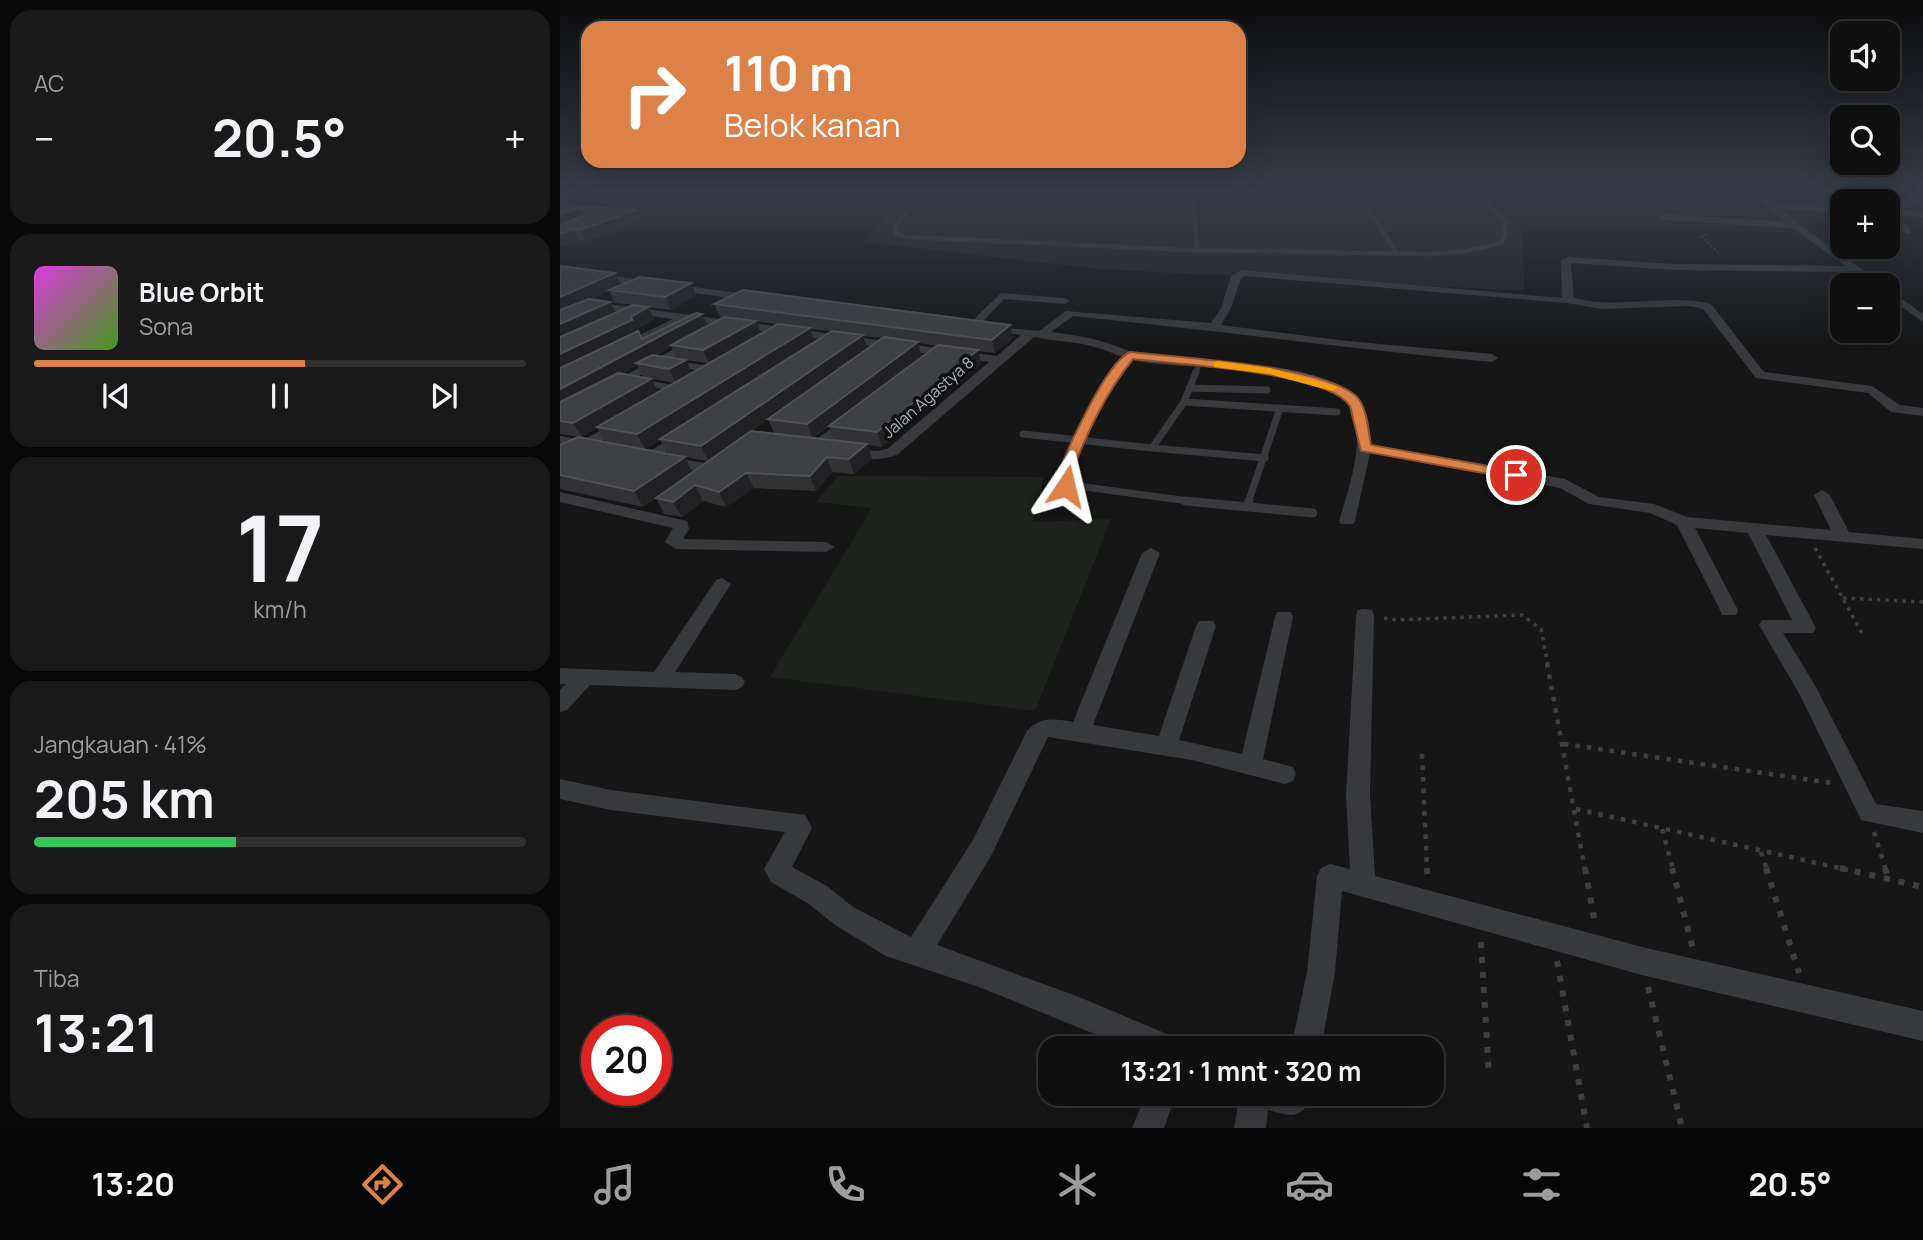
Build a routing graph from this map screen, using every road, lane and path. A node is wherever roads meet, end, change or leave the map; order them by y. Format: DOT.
graph roads {
  1 [pos="1037,244"];
  2 [pos="1197,244"];
  3 [pos="1390,244"];
  4 [pos="1498,244"];
  5 [pos="1708,244"];
  6 [pos="1821,244"];
  7 [pos="1197,251"];
  8 [pos="1395,252"];
  9 [pos="1731,268"];
  10 [pos="1857,269"];
  11 [pos="560,272"];
  12 [pos="1862,273"];
  13 [pos="641,284"];
  14 [pos="710,292"];
  15 [pos="1568,300"];
  16 [pos="1065,301"];
  17 [pos="1900,301"];
  18 [pos="638,311"];
  19 [pos="664,315"];
  20 [pos="684,318"];
  21 [pos="802,319"];
  22 [pos="1923,319"];
  23 [pos="705,320"];
  24 [pos="615,322"];
  25 [pos="728,323"];
  26 [pos="959,324"];
  27 [pos="973,326"];
  28 [pos="1214,327"];
  29 [pos="782,330"];
  30 [pos="1035,335"];
  31 [pos="833,338"];
  32 [pos="758,344"];
  33 [pos="884,345"];
  34 [pos="810,353"];
  35 [pos="610,355"];
  36 [pos="1130,355"];
  37 [pos="1492,358"];
  38 [pos="862,360"];
  39 [pos="998,360"];
  40 [pos="658,362"];
  41 [pos="1200,363"];
  42 [pos="623,380"];
  43 [pos="1189,388"];
  44 [pos="680,390"];
  45 [pos="1266,390"];
  46 [pos="602,391"];
  47 [pos="1184,402"];
  48 [pos="656,403"];
  49 [pos="865,408"];
  50 [pos="1280,408"];
  51 [pos="1337,412"];
  52 [pos="1923,412"];
  53 [pos="632,417"];
  54 [pos="694,427"];
  55 [pos="1023,434"];
  56 [pos="1077,439"];
  57 [pos="560,440"];
  58 [pos="586,445"];
  59 [pos="1153,448"];
  60 [pos="1366,448"];
  61 [pos="610,450"];
  62 [pos="1265,458"];
  63 [pos="560,459"];
  64 [pos="690,485"];
  65 [pos="1822,495"];
  66 [pos="567,499"];
  67 [pos="1247,506"];
  68 [pos="1313,513"];
  69 [pos="560,515"];
  70 [pos="1347,521"];
  71 [pos="1684,523"];
  72 [pos="1755,530"];
  73 [pos="1807,534"];
  74 [pos="1843,537"];
  75 [pos="826,547"];
  76 [pos="1919,547"];
  77 [pos="1151,553"];
  78 [pos="722,583"];
  79 [pos="1843,598"];
  80 [pos="1923,602"];
  81 [pos="1729,610"];
  82 [pos="1365,615"];
  83 [pos="1284,617"];
  84 [pos="1206,626"];
  85 [pos="1864,637"];
  86 [pos="560,676"];
  87 [pos="585,677"];
  88 [pos="660,679"];
  89 [pos="735,682"];
  90 [pos="560,704"];
  91 [pos="1079,733"];
  92 [pos="1564,744"];
  93 [pos="1166,747"];
  94 [pos="1422,754"];
  95 [pos="1251,764"];
  96 [pos="1284,774"];
  97 [pos="1855,786"];
  98 [pos="560,789"];
  99 [pos="1576,809"];
  100 [pos="1869,813"];
  101 [pos="1923,822"];
  102 [pos="1662,829"];
  103 [pos="1761,852"];
  104 [pos="1888,879"];
  105 [pos="1363,883"];
  106 [pos="1923,887"];
  107 [pos="1429,901"];
  108 [pos="1480,915"];
  109 [pos="1552,934"];
  110 [pos="1598,947"];
  111 [pos="918,951"];
  112 [pos="1642,961"];
  113 [pos="1699,973"];
  114 [pos="1807,999"];
  115 [pos="1923,1026"];
  116 [pos="1135,1036"];
  117 [pos="1308,1036"];
  118 [pos="1489,1076"];
  119 [pos="1156,1106"];
  120 [pos="1253,1106"];
  121 [pos="1148,1128"];
  122 [pos="1250,1128"];
  123 [pos="1587,1128"];
  124 [pos="1682,1128"];
  1 -- 7 [label="lane"];
  2 -- 7 [label="lane"];
  3 -- 8 [label="lane"];
  4 -- 8 [label="lane"];
  5 -- 9 [label="path"];
  6 -- 10 [label="street"];
  7 -- 8 [label="lane"];
  9 -- 10 [label="street"];
  9 -- 15 [label="street"];
  10 -- 12 [label="street"];
  11 -- 13 [label="street"];
  13 -- 14 [label="street"];
  13 -- 18 [label="street"];
  14 -- 19 [label="street"];
  14 -- 23 [label="street"];
  15 -- 28 [label="street"];
  15 -- 52 [label="street"];
  16 -- 27 [label="street"];
  17 -- 22 [label="street"];
  18 -- 19 [label="street"];
  18 -- 24 [label="street"];
  19 -- 20 [label="street"];
  20 -- 23 [label="street"];
  20 -- 35 [label="street"];
  21 -- 29 [label="street"];
  23 -- 25 [label="street"];
  25 -- 29 [label="street"];
  25 -- 40 [label="street"];
  26 -- 27 [label="street"];
  27 -- 30 [label="street"];
  28 -- 30 [label="street, Jalan Agastya 8"];
  28 -- 37 [label="street, Jalan Agastya 8"];
  29 -- 31 [label="street"];
  29 -- 32 [label="street"];
  30 -- 36 [label="street"];
  30 -- 39 [label="street, Jalan Agastya 8"];
  31 -- 33 [label="street"];
  31 -- 34 [label="street"];
  33 -- 38 [label="street"];
  33 -- 39 [label="street"];
  36 -- 41 [label="street"];
  36 -- 56 [label="lane"];
  39 -- 49 [label="street, Jalan Agastya 8"];
  40 -- 42 [label="street"];
  40 -- 44 [label="street"];
  41 -- 43 [label="lane"];
  41 -- 60 [label="street"];
  42 -- 44 [label="street"];
  42 -- 46 [label="street"];
  43 -- 45 [label="lane"];
  43 -- 47 [label="lane"];
  44 -- 48 [label="street"];
  47 -- 50 [label="lane"];
  47 -- 59 [label="lane"];
  50 -- 51 [label="lane"];
  50 -- 62 [label="lane"];
  53 -- 58 [label="street"];
  54 -- 64 [label="street"];
  55 -- 56 [label="lane"];
  56 -- 59 [label="lane"];
  56 -- 67 [label="lane"];
  57 -- 58 [label="street"];
  58 -- 61 [label="street"];
  58 -- 63 [label="street"];
  59 -- 62 [label="lane"];
  60 -- 70 [label="street"];
  60 -- 71 [label="street"];
  62 -- 67 [label="lane"];
  65 -- 74 [label="street"];
  66 -- 69 [label="street"];
  66 -- 75 [label="street"];
  67 -- 68 [label="lane"];
  71 -- 72 [label="street"];
  71 -- 81 [label="street"];
  72 -- 73 [label="street"];
  72 -- 97 [label="street"];
  73 -- 74 [label="street"];
  73 -- 79 [label="path"];
  74 -- 76 [label="street"];
  77 -- 91 [label="street"];
  78 -- 88 [label="street"];
  79 -- 80 [label="path"];
  79 -- 85 [label="path"];
  82 -- 92 [label="path"];
  82 -- 105 [label="street"];
  83 -- 95 [label="street"];
  84 -- 93 [label="street"];
  86 -- 87 [label="street"];
  87 -- 88 [label="street"];
  87 -- 90 [label="street"];
  88 -- 89 [label="street"];
  91 -- 93 [label="street"];
  91 -- 111 [label="street"];
  92 -- 97 [label="path"];
  92 -- 99 [label="path"];
  93 -- 95 [label="street"];
  94 -- 107 [label="path"];
  95 -- 96 [label="street"];
  97 -- 100 [label="street"];
  98 -- 111 [label="street"];
  99 -- 102 [label="path"];
  99 -- 110 [label="path"];
  100 -- 101 [label="street"];
  100 -- 104 [label="path"];
  102 -- 103 [label="path"];
  102 -- 113 [label="path"];
  103 -- 104 [label="path"];
  103 -- 114 [label="path"];
  104 -- 106 [label="path"];
  105 -- 107 [label="street"];
  105 -- 117 [label="street"];
  107 -- 108 [label="street"];
  108 -- 109 [label="street"];
  108 -- 118 [label="path"];
  109 -- 110 [label="street"];
  109 -- 123 [label="path"];
  110 -- 112 [label="street"];
  111 -- 116 [label="street"];
  112 -- 113 [label="street"];
  112 -- 124 [label="path"];
  113 -- 114 [label="street"];
  114 -- 115 [label="street"];
  119 -- 121 [label="street"];
  120 -- 122 [label="street"];
}
